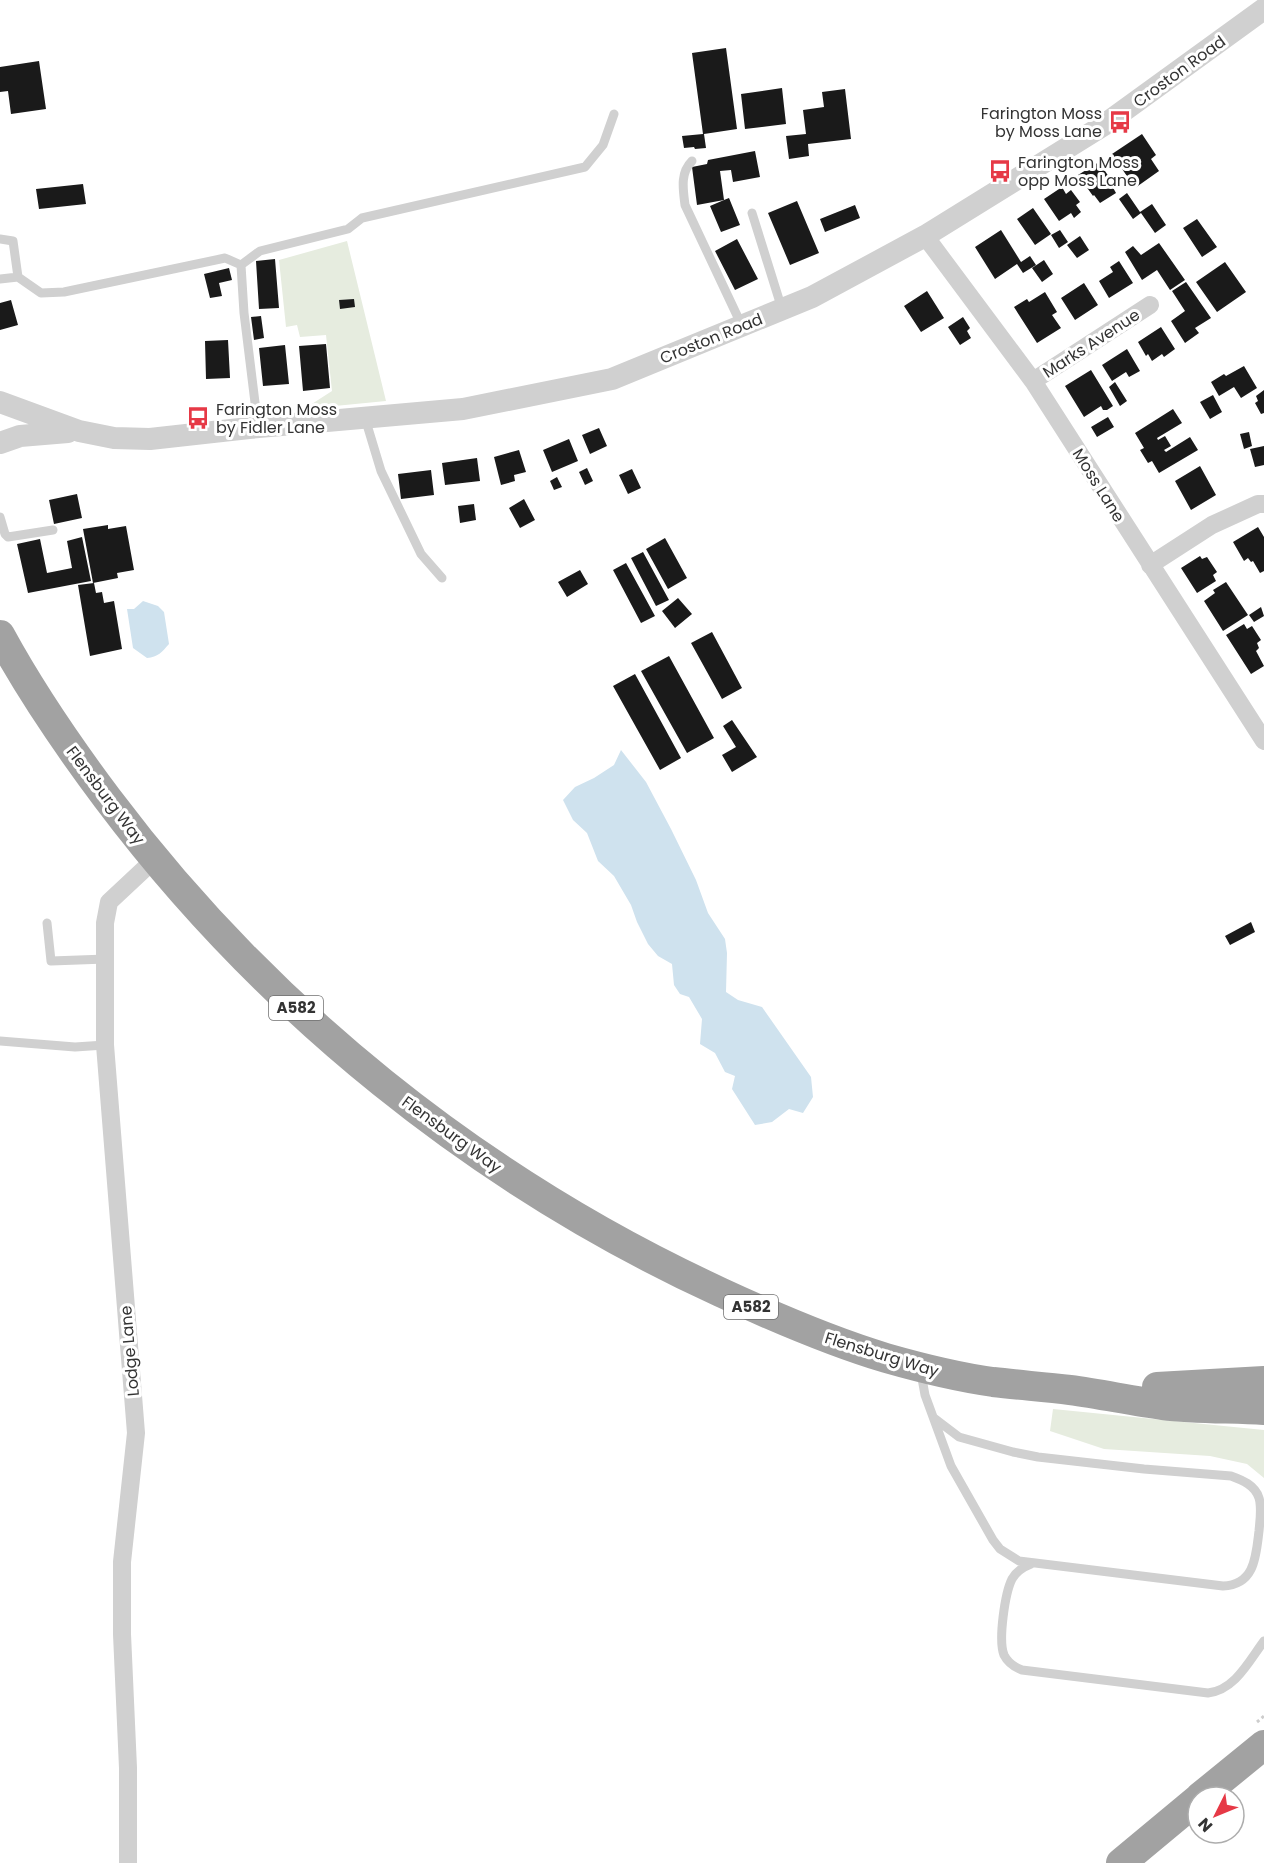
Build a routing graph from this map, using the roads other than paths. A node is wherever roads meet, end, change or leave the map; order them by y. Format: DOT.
graph roads {
  1 [pos="1264,9"];
  2 [pos="614,114"];
  3 [pos="692,160"];
  4 [pos="752,213"];
  5 [pos="925,236"];
  6 [pos="0,239"];
  7 [pos="241,265"];
  8 [pos="18,277"];
  9 [pos="0,279"];
  10 [pos="1150,305"];
  11 [pos="782,309"];
  12 [pos="742,326"];
  13 [pos="1033,381"];
  14 [pos="0,402"];
  15 [pos="365,418"];
  16 [pos="258,427"];
  17 [pos="79,431"];
  18 [pos="0,443"];
  19 [pos="1264,504"];
  20 [pos="0,517"];
  21 [pos="53,530"];
  22 [pos="1150,565"];
  23 [pos="442,578"];
  24 [pos="0,635"];
  25 [pos="1264,741"];
  26 [pos="155,859"];
  27 [pos="47,922"];
  28 [pos="106,959"];
  29 [pos="0,1041"];
  30 [pos="105,1046"];
  31 [pos="920,1367"];
  32 [pos="1264,1381"];
  33 [pos="1070,1390"];
  34 [pos="1264,1410"];
  35 [pos="934,1418"];
  36 [pos="1261,1514"];
  37 [pos="1264,1524"];
  38 [pos="1031,1564"];
  39 [pos="1264,1641"];
  40 [pos="1264,1734"];
  41 [pos="1264,1745"];
  42 [pos="1236,1767"];
  43 [pos="1215,1785"];
  44 [pos="1186,1809"];
  45 [pos="128,1863"];
  46 [pos="1121,1863"];
  1 -- 5 [label="street, Croston Road"];
  2 -- 7 [label="lane"];
  3 -- 12 [label="lane"];
  4 -- 11 [label="lane"];
  5 -- 11 [label="street, Croston Road"];
  5 -- 13 [label="street, Moss Lane"];
  6 -- 8 [label="lane"];
  7 -- 8 [label="lane"];
  7 -- 16 [label="lane"];
  8 -- 9 [label="lane"];
  10 -- 13 [label="street, Marks Avenue"];
  11 -- 12 [label="street, Croston Road"];
  12 -- 15 [label="street, Croston Road"];
  13 -- 22 [label="street, Moss Lane"];
  14 -- 17 [label="street, Croston Road"];
  15 -- 16 [label="street, Croston Road"];
  15 -- 23 [label="lane"];
  16 -- 17 [label="street, Croston Road"];
  17 -- 18 [label="street, Croston Road"];
  19 -- 22 [label="street"];
  20 -- 21 [label="lane"];
  22 -- 25 [label="street, Moss Lane"];
  24 -- 26 [label="highway, Flensburg Way / A582"];
  26 -- 28 [label="street, Lodge Lane"];
  26 -- 31 [label="highway, Flensburg Way / A582"];
  27 -- 28 [label="lane"];
  28 -- 30 [label="street, Lodge Lane"];
  29 -- 30 [label="lane"];
  30 -- 45 [label="street, Lodge Lane"];
  31 -- 33 [label="highway, Flensburg Way / A582"];
  31 -- 35 [label="lane"];
  32 -- 33 [label="highway, Flensburg Way / A582"];
  33 -- 34 [label="highway, Flensburg Way / A582"];
  35 -- 36 [label="lane"];
  35 -- 38 [label="lane"];
  36 -- 37 [label="lane"];
  36 -- 38 [label="lane"];
  38 -- 39 [label="lane"];
  40 -- 42 [label="highway"];
  41 -- 42 [label="highway"];
  42 -- 43 [label="highway"];
  44 -- 46 [label="highway"];
}
